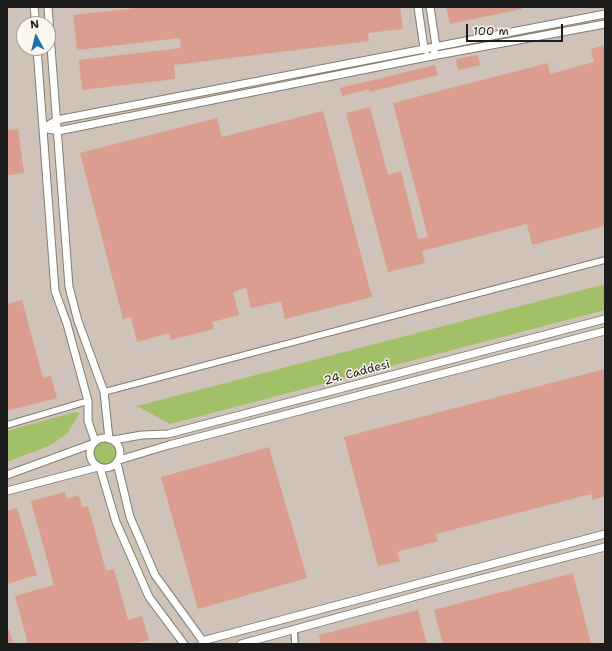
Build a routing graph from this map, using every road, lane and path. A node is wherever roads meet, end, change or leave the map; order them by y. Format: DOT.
graph roads {
  1 [pos="48,7"];
  2 [pos="418,7"];
  3 [pos="430,7"];
  4 [pos="605,14"];
  5 [pos="605,24"];
  6 [pos="436,46"];
  7 [pos="424,48"];
  8 [pos="38,56"];
  9 [pos="432,56"];
  10 [pos="57,120"];
  11 [pos="43,128"];
  12 [pos="58,131"];
  13 [pos="605,260"];
  14 [pos="605,319"];
  15 [pos="605,331"];
  16 [pos="104,392"];
  17 [pos="88,401"];
  18 [pos="7,424"];
  19 [pos="111,439"];
  20 [pos="94,442"];
  21 [pos="118,461"];
  22 [pos="99,468"];
  23 [pos="7,475"];
  24 [pos="7,491"];
  25 [pos="605,534"];
  26 [pos="605,547"];
  27 [pos="294,629"];
  28 [pos="204,642"];
  29 [pos="184,644"];
  30 [pos="241,644"];
  31 [pos="295,644"];
  1 -- 10 [label="street"];
  2 -- 7 [label="street"];
  3 -- 6 [label="street"];
  4 -- 6 [label="street"];
  5 -- 9 [label="street"];
  6 -- 7 [label="street"];
  6 -- 9 [label="street"];
  7 -- 9 [label="street"];
  7 -- 10 [label="street"];
  8 -- 11 [label="street"];
  9 -- 12 [label="street"];
  10 -- 11 [label="street"];
  10 -- 12 [label="street"];
  11 -- 12 [label="street"];
  11 -- 17 [label="street"];
  12 -- 16 [label="street"];
  13 -- 16 [label="street"];
  14 -- 19 [label="street, 24. Caddesi"];
  15 -- 21 [label="street, 24. Caddesi"];
  16 -- 19 [label="street"];
  17 -- 18 [label="street"];
  17 -- 20 [label="street"];
  19 -- 20 [label="street"];
  19 -- 21 [label="street"];
  20 -- 22 [label="street"];
  20 -- 23 [label="street"];
  21 -- 22 [label="street"];
  21 -- 28 [label="street"];
  22 -- 24 [label="street"];
  22 -- 29 [label="street"];
  25 -- 28 [label="street"];
  26 -- 27 [label="street"];
  27 -- 30 [label="street"];
  27 -- 31 [label="street"];
}
